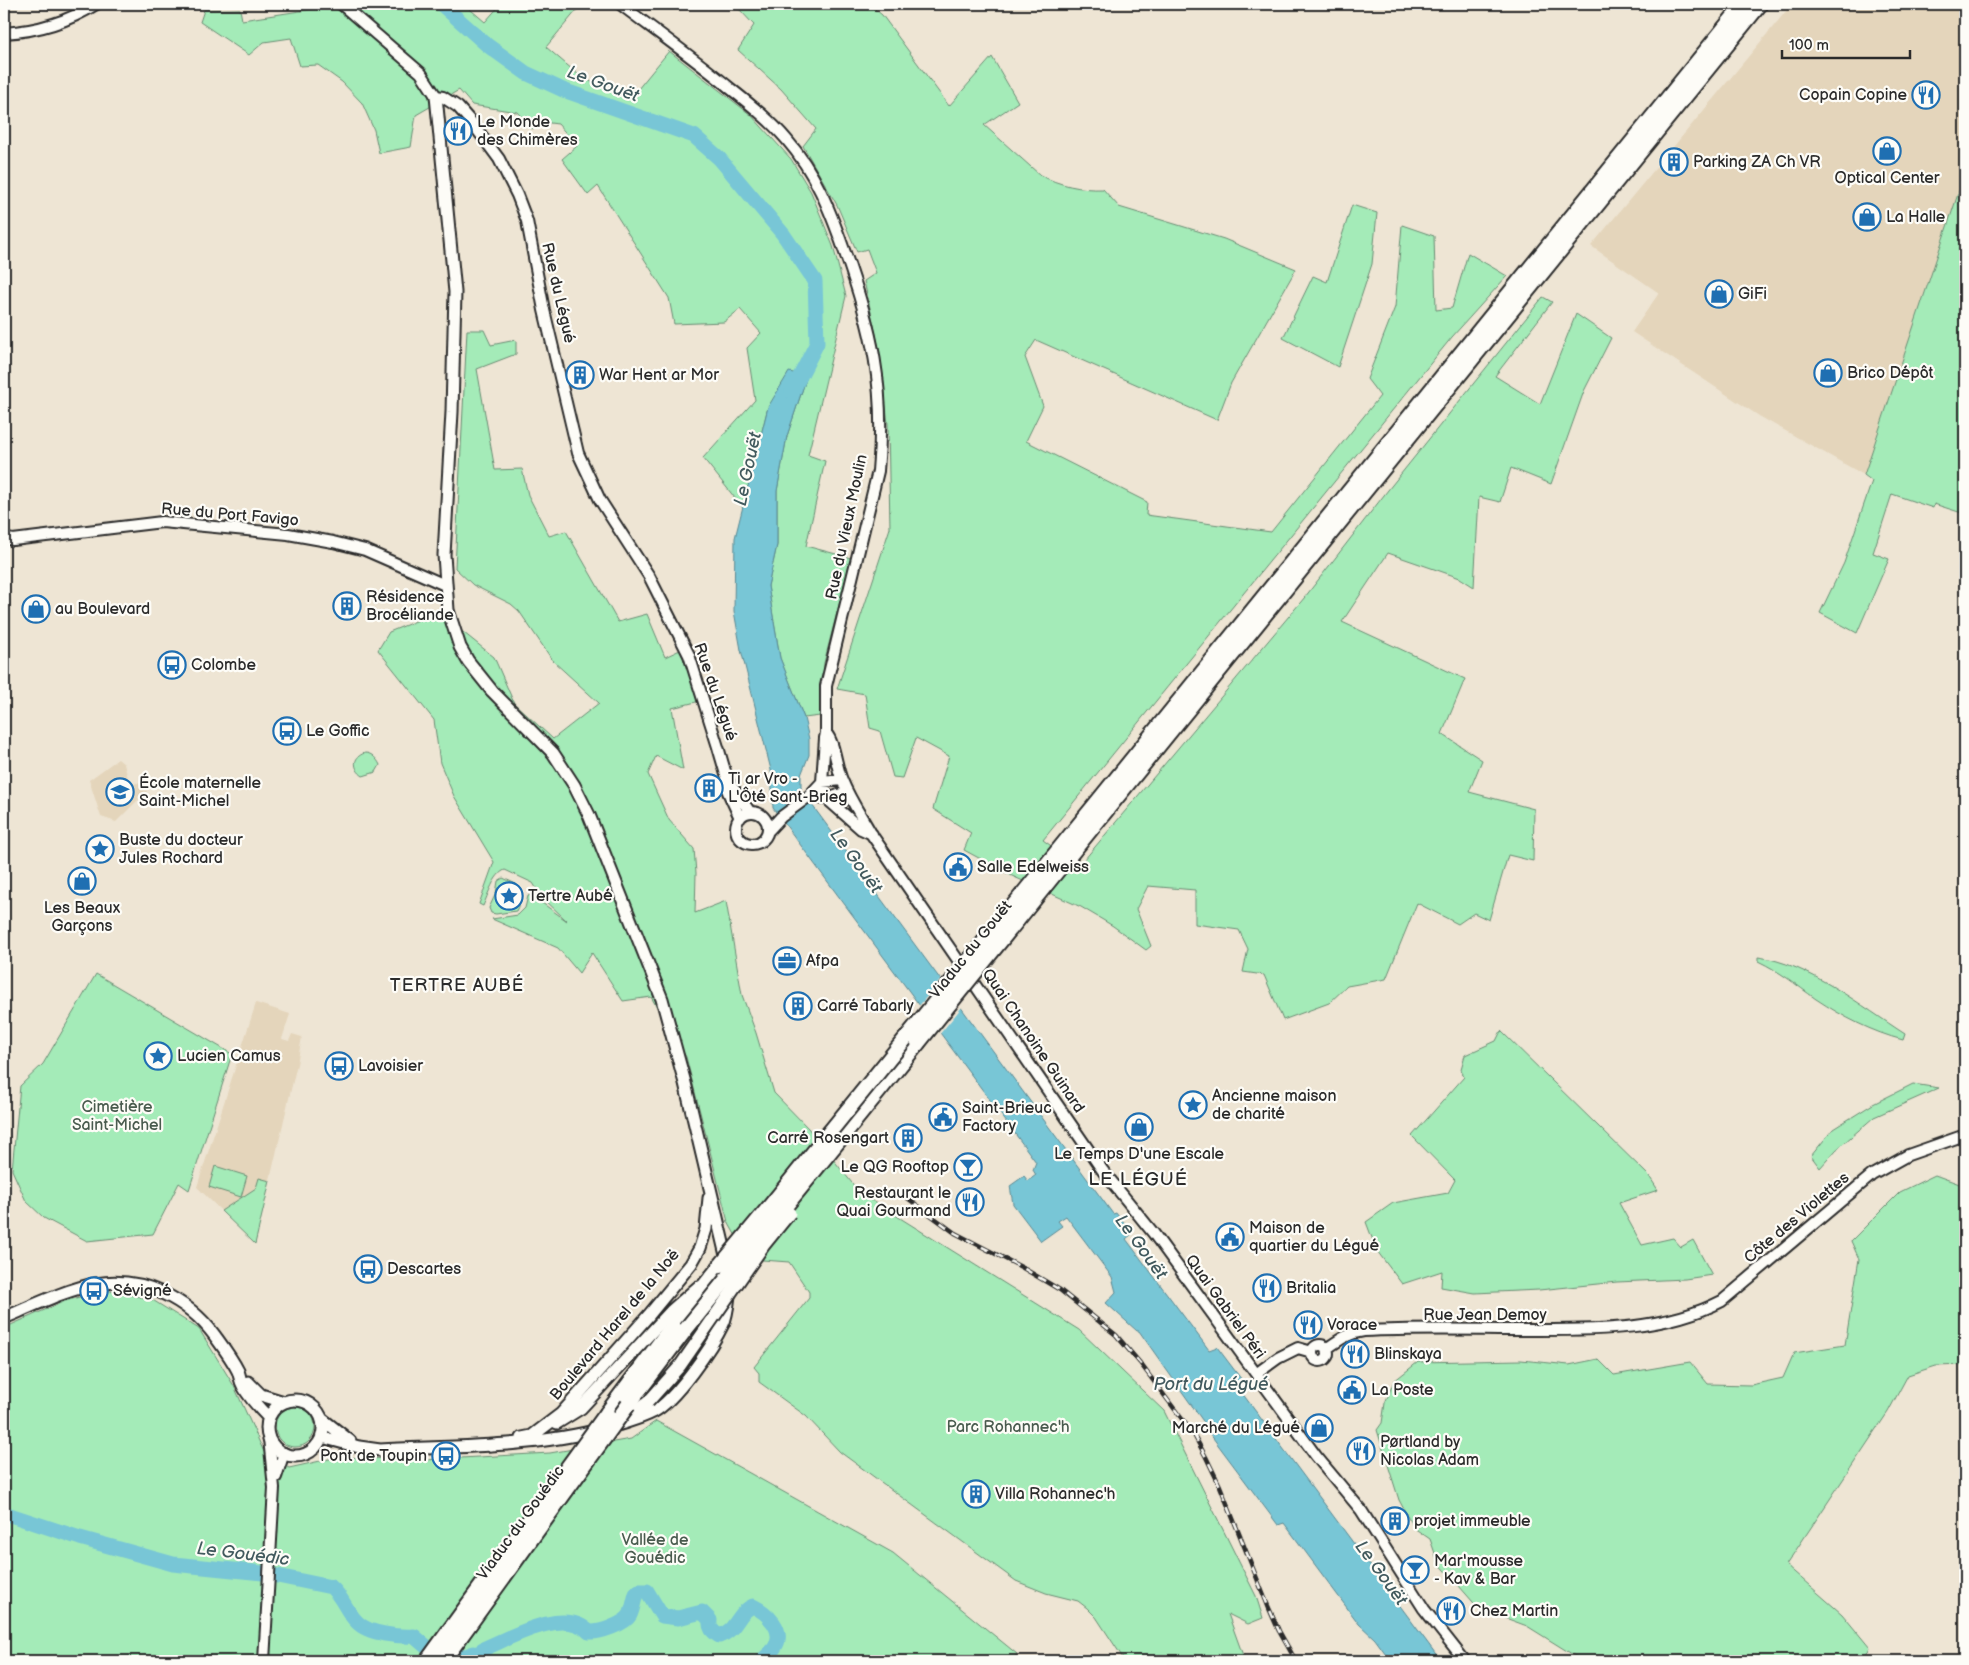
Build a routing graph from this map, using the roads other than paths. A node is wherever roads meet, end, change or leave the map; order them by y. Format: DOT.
graph roads {
  1 [pos="96,4"];
  2 [pos="342,4"];
  3 [pos="620,4"];
  4 [pos="1744,4"];
  5 [pos="1760,4"];
  6 [pos="4,33"];
  7 [pos="436,96"];
  8 [pos="5,538"];
  9 [pos="445,585"];
  10 [pos="1201,683"];
  11 [pos="826,733"];
  12 [pos="727,778"];
  13 [pos="842,780"];
  14 [pos="824,791"];
  15 [pos="847,792"];
  16 [pos="808,797"];
  17 [pos="755,813"];
  18 [pos="781,817"];
  19 [pos="740,818"];
  20 [pos="768,830"];
  21 [pos="872,835"];
  22 [pos="1965,1135"];
  23 [pos="819,1166"];
  24 [pos="710,1190"];
  25 [pos="1118,1190"];
  26 [pos="4,1318"];
  27 [pos="679,1319"];
  28 [pos="1649,1324"];
  29 [pos="238,1372"];
  30 [pos="1256,1374"];
  31 [pos="284,1402"];
  32 [pos="269,1418"];
  33 [pos="322,1419"];
  34 [pos="322,1437"];
  35 [pos="536,1439"];
  36 [pos="359,1447"];
  37 [pos="279,1458"];
  38 [pos="264,1661"];
  39 [pos="427,1661"];
  40 [pos="443,1661"];
  41 [pos="1465,1661"];
  1 -- 6 [label="street"];
  2 -- 7 [label="street"];
  3 -- 11 [label="street, Rue du Vieux Moulin"];
  4 -- 10 [label="highway"];
  5 -- 10 [label="highway"];
  7 -- 9 [label="main road"];
  7 -- 12 [label="street, Rue du Légué"];
  8 -- 9 [label="street, Rue du Port Favigo"];
  9 -- 24 [label="main road"];
  10 -- 23 [label="highway, Viaduc du Gouët, bridge"];
  10 -- 27 [label="highway, Viaduc du Gouët, bridge"];
  11 -- 13 [label="street, Rue du Vieux Moulin"];
  11 -- 14 [label="street, Rue du Vieux Moulin"];
  12 -- 17 [label="street, Rue du Légué"];
  12 -- 19 [label="street, Rue du Légué"];
  13 -- 14 [label="street"];
  13 -- 15 [label="street, Rue du Vieux Moulin"];
  14 -- 15 [label="street"];
  14 -- 16 [label="street"];
  14 -- 16 [label="street"];
  14 -- 21 [label="street, Quai Chanoine Guinard"];
  15 -- 21 [label="street, Quai Chanoine Guinard"];
  16 -- 18 [label="street"];
  17 -- 18 [label="street"];
  17 -- 19 [label="street"];
  17 -- 20 [label="street"];
  18 -- 20 [label="street"];
  19 -- 20 [label="street"];
  21 -- 25 [label="street, Quai Chanoine Guinard"];
  22 -- 28 [label="street, Côte des Violettes"];
  23 -- 27 [label="highway, Viaduc du Gouët, bridge"];
  23 -- 35 [label="main road, bridge"];
  24 -- 35 [label="main road, Boulevard Harel de la Noë"];
  24 -- 35 [label="main road"];
  25 -- 30 [label="street, Quai Gabriel Péri"];
  26 -- 29 [label="main road"];
  27 -- 35 [label="main road"];
  27 -- 39 [label="highway, Viaduc du Gouédic, bridge"];
  27 -- 40 [label="highway, Viaduc du Gouédic, bridge"];
  28 -- 30 [label="street, Rue Jean Demoy"];
  29 -- 31 [label="main road"];
  29 -- 32 [label="main road"];
  30 -- 41 [label="street, Quai Gabriel Péri"];
  31 -- 32 [label="main road"];
  31 -- 33 [label="main road"];
  32 -- 37 [label="main road"];
  33 -- 34 [label="main road"];
  33 -- 36 [label="main road"];
  34 -- 36 [label="main road"];
  34 -- 37 [label="main road"];
  35 -- 36 [label="main road"];
  37 -- 38 [label="street"];
}
